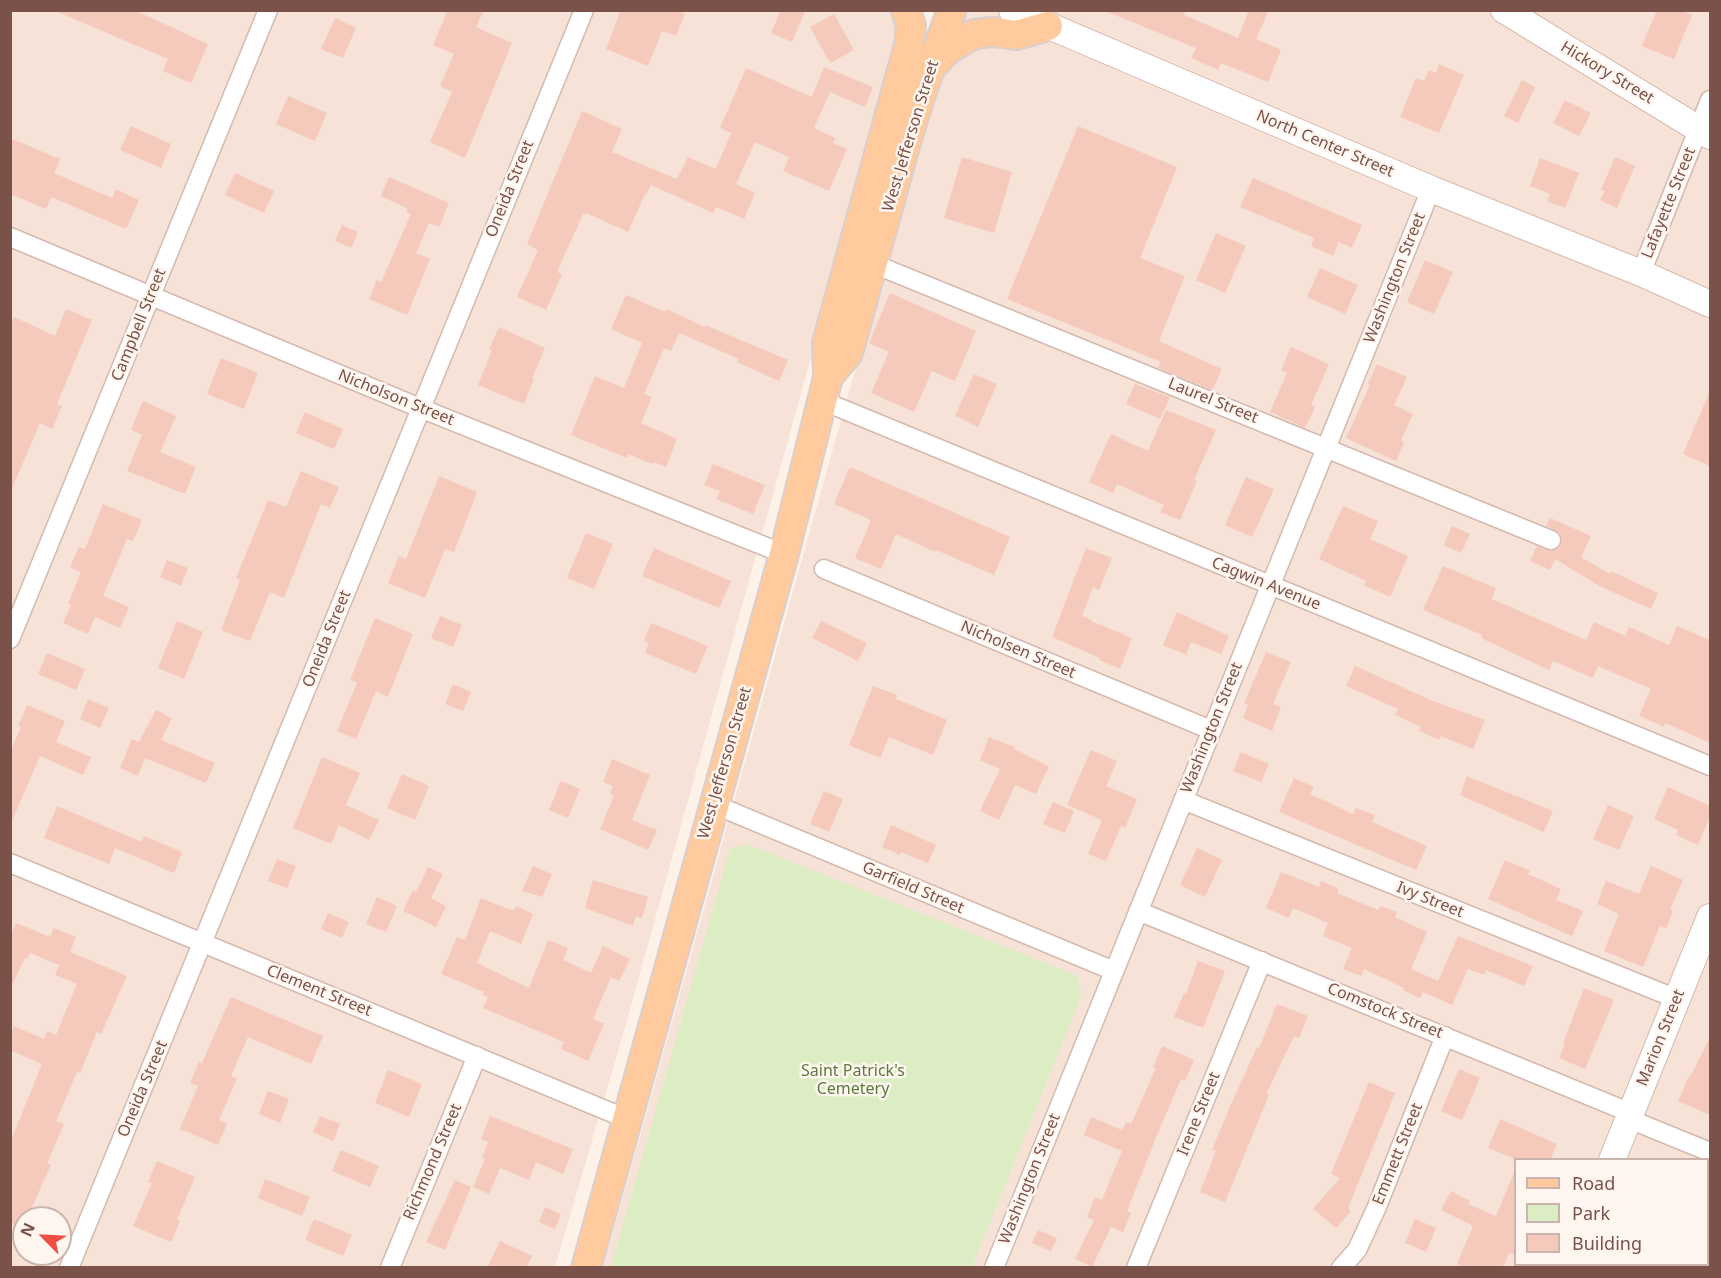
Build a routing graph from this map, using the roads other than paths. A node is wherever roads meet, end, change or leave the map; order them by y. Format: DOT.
graph roads {
  1 [pos="584,10"];
  2 [pos="906,10"];
  3 [pos="952,10"];
  4 [pos="1012,10"];
  5 [pos="1504,10"];
  6 [pos="262,12"];
  7 [pos="1048,26"];
  8 [pos="930,69"];
  9 [pos="1710,100"];
  10 [pos="1704,132"];
  11 [pos="1431,189"];
  12 [pos="10,237"];
  13 [pos="863,260"];
  14 [pos="1641,273"];
  15 [pos="151,296"];
  16 [pos="1710,304"];
  17 [pos="826,389"];
  18 [pos="420,408"];
  19 [pos="1326,447"];
  20 [pos="1551,540"];
  21 [pos="784,554"];
  22 [pos="824,569"];
  23 [pos="1270,586"];
  24 [pos="10,639"];
  25 [pos="1211,730"];
  26 [pos="1710,766"];
  27 [pos="1183,800"];
  28 [pos="713,804"];
  29 [pos="10,863"];
  30 [pos="1138,911"];
  31 [pos="1710,917"];
  32 [pos="204,943"];
  33 [pos="1262,961"];
  34 [pos="1114,971"];
  35 [pos="1677,999"];
  36 [pos="1445,1036"];
  37 [pos="477,1056"];
  38 [pos="1630,1116"];
  39 [pos="627,1119"];
  40 [pos="1710,1152"];
  41 [pos="1613,1158"];
  42 [pos="69,1268"];
  43 [pos="390,1268"];
  44 [pos="586,1268"];
  45 [pos="994,1268"];
  46 [pos="1136,1268"];
  47 [pos="1341,1268"];
  1 -- 18 [label="street, Oneida Street"];
  2 -- 13 [label="main road"];
  3 -- 8 [label="main road, West Jefferson Street"];
  4 -- 7 [label="street, North Center Street"];
  5 -- 10 [label="street, Hickory Street"];
  6 -- 15 [label="street, Campbell Street"];
  7 -- 8 [label="main road"];
  7 -- 11 [label="street, North Center Street"];
  8 -- 13 [label="main road, West Jefferson Street"];
  9 -- 10 [label="street, Lafayette Street"];
  10 -- 14 [label="street, Lafayette Street"];
  11 -- 14 [label="street, North Center Street"];
  11 -- 19 [label="street, Washington Street"];
  12 -- 15 [label="street, Nicholson Street"];
  13 -- 17 [label="main road, West Jefferson Street"];
  13 -- 19 [label="street, Laurel Street"];
  14 -- 16 [label="street, North Center Street"];
  15 -- 18 [label="street, Nicholson Street"];
  15 -- 24 [label="street, Campbell Street"];
  17 -- 21 [label="main road, West Jefferson Street"];
  17 -- 23 [label="street, Cagwin Avenue"];
  18 -- 21 [label="street, Nicholson Street"];
  18 -- 32 [label="street, Oneida Street"];
  19 -- 20 [label="street, Laurel Street"];
  19 -- 23 [label="street, Washington Street"];
  21 -- 28 [label="main road, West Jefferson Street"];
  22 -- 25 [label="street, Nicholsen Street"];
  23 -- 25 [label="street, Washington Street"];
  23 -- 26 [label="street, Cagwin Avenue"];
  25 -- 27 [label="street, Washington Street"];
  27 -- 30 [label="street, Washington Street"];
  27 -- 35 [label="street, Ivy Street"];
  28 -- 34 [label="street, Garfield Street"];
  28 -- 39 [label="main road, West Jefferson Street"];
  29 -- 32 [label="street, Clement Street"];
  30 -- 33 [label="street, Comstock Street"];
  30 -- 34 [label="street, Washington Street"];
  31 -- 35 [label="street, Marion Street"];
  32 -- 37 [label="street, Clement Street"];
  32 -- 42 [label="street, Oneida Street"];
  33 -- 36 [label="street, Comstock Street"];
  33 -- 46 [label="street, Irene Street"];
  34 -- 45 [label="street, Washington Street"];
  35 -- 38 [label="street, Marion Street"];
  36 -- 38 [label="street, Comstock Street"];
  36 -- 47 [label="street, Emmett Street"];
  37 -- 39 [label="street, Clement Street"];
  37 -- 43 [label="street, Richmond Street"];
  38 -- 40 [label="street, Comstock Street"];
  38 -- 41 [label="street, Marion Street"];
  39 -- 44 [label="main road, West Jefferson Street"];
}
